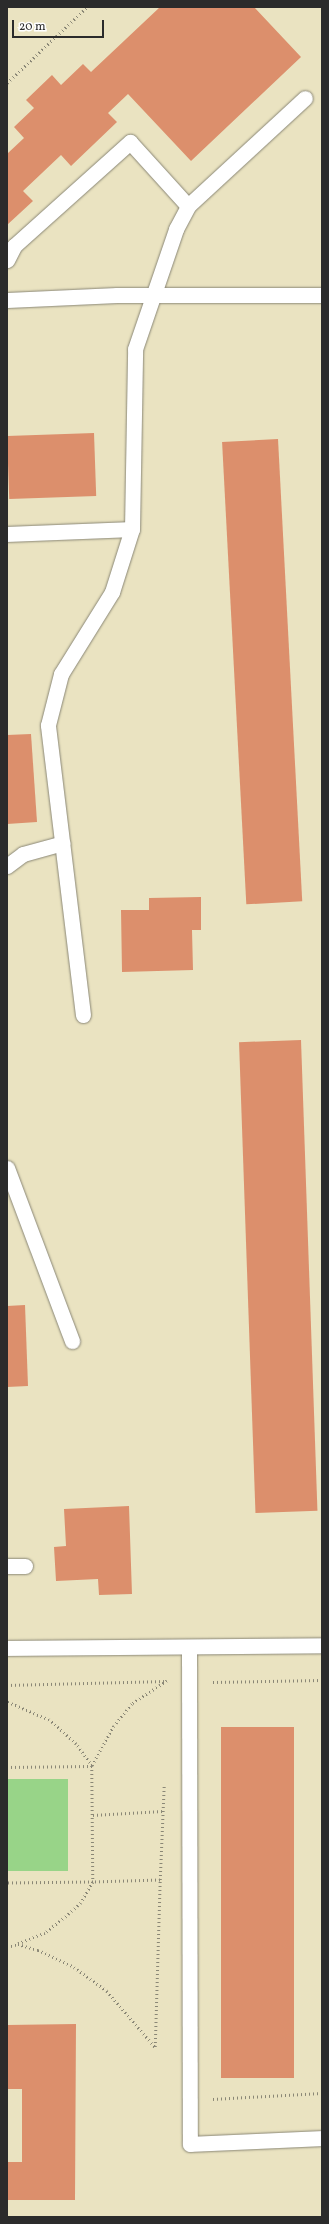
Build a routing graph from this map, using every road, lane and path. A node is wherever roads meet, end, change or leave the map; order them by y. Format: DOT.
graph roads {
  1 [pos="87,7"];
  2 [pos="7,83"];
  3 [pos="305,98"];
  4 [pos="188,206"];
  5 [pos="7,260"];
  6 [pos="152,295"];
  7 [pos="322,295"];
  8 [pos="7,300"];
  9 [pos="132,529"];
  10 [pos="7,534"];
  11 [pos="63,843"];
  12 [pos="7,866"];
  13 [pos="83,1015"];
  14 [pos="7,1168"];
  15 [pos="72,1341"];
  16 [pos="7,1566"];
  17 [pos="25,1566"];
  18 [pos="322,1645"];
  19 [pos="189,1647"];
  20 [pos="7,1648"];
  21 [pos="322,1680"];
  22 [pos="167,1681"];
  23 [pos="189,1682"];
  24 [pos="7,1684"];
  25 [pos="167,1689"];
  26 [pos="7,1702"];
  27 [pos="92,1766"];
  28 [pos="7,1767"];
  29 [pos="164,1780"];
  30 [pos="163,1811"];
  31 [pos="93,1815"];
  32 [pos="160,1880"];
  33 [pos="93,1882"];
  34 [pos="7,1883"];
  35 [pos="18,1944"];
  36 [pos="7,1947"];
  37 [pos="322,2093"];
  38 [pos="206,2100"];
  39 [pos="322,2138"];
  1 -- 2 [label="path"];
  3 -- 4 [label="lane"];
  4 -- 5 [label="lane"];
  4 -- 6 [label="lane"];
  6 -- 7 [label="lane"];
  6 -- 8 [label="lane"];
  6 -- 9 [label="lane"];
  9 -- 10 [label="lane"];
  9 -- 11 [label="lane"];
  11 -- 12 [label="lane"];
  11 -- 13 [label="lane"];
  14 -- 15 [label="lane"];
  16 -- 17 [label="lane"];
  18 -- 19 [label="lane"];
  19 -- 20 [label="lane"];
  19 -- 23 [label="lane"];
  21 -- 23 [label="path"];
  22 -- 23 [label="path"];
  22 -- 24 [label="path"];
  22 -- 25 [label="path"];
  22 -- 27 [label="path"];
  23 -- 39 [label="lane"];
  26 -- 27 [label="path"];
  27 -- 28 [label="path"];
  27 -- 31 [label="path"];
  29 -- 30 [label="path"];
  30 -- 31 [label="path"];
  30 -- 32 [label="path"];
  31 -- 33 [label="path"];
  32 -- 33 [label="path"];
  32 -- 35 [label="path"];
  33 -- 34 [label="path"];
  33 -- 35 [label="path"];
  35 -- 36 [label="path"];
  37 -- 38 [label="path"];
}
